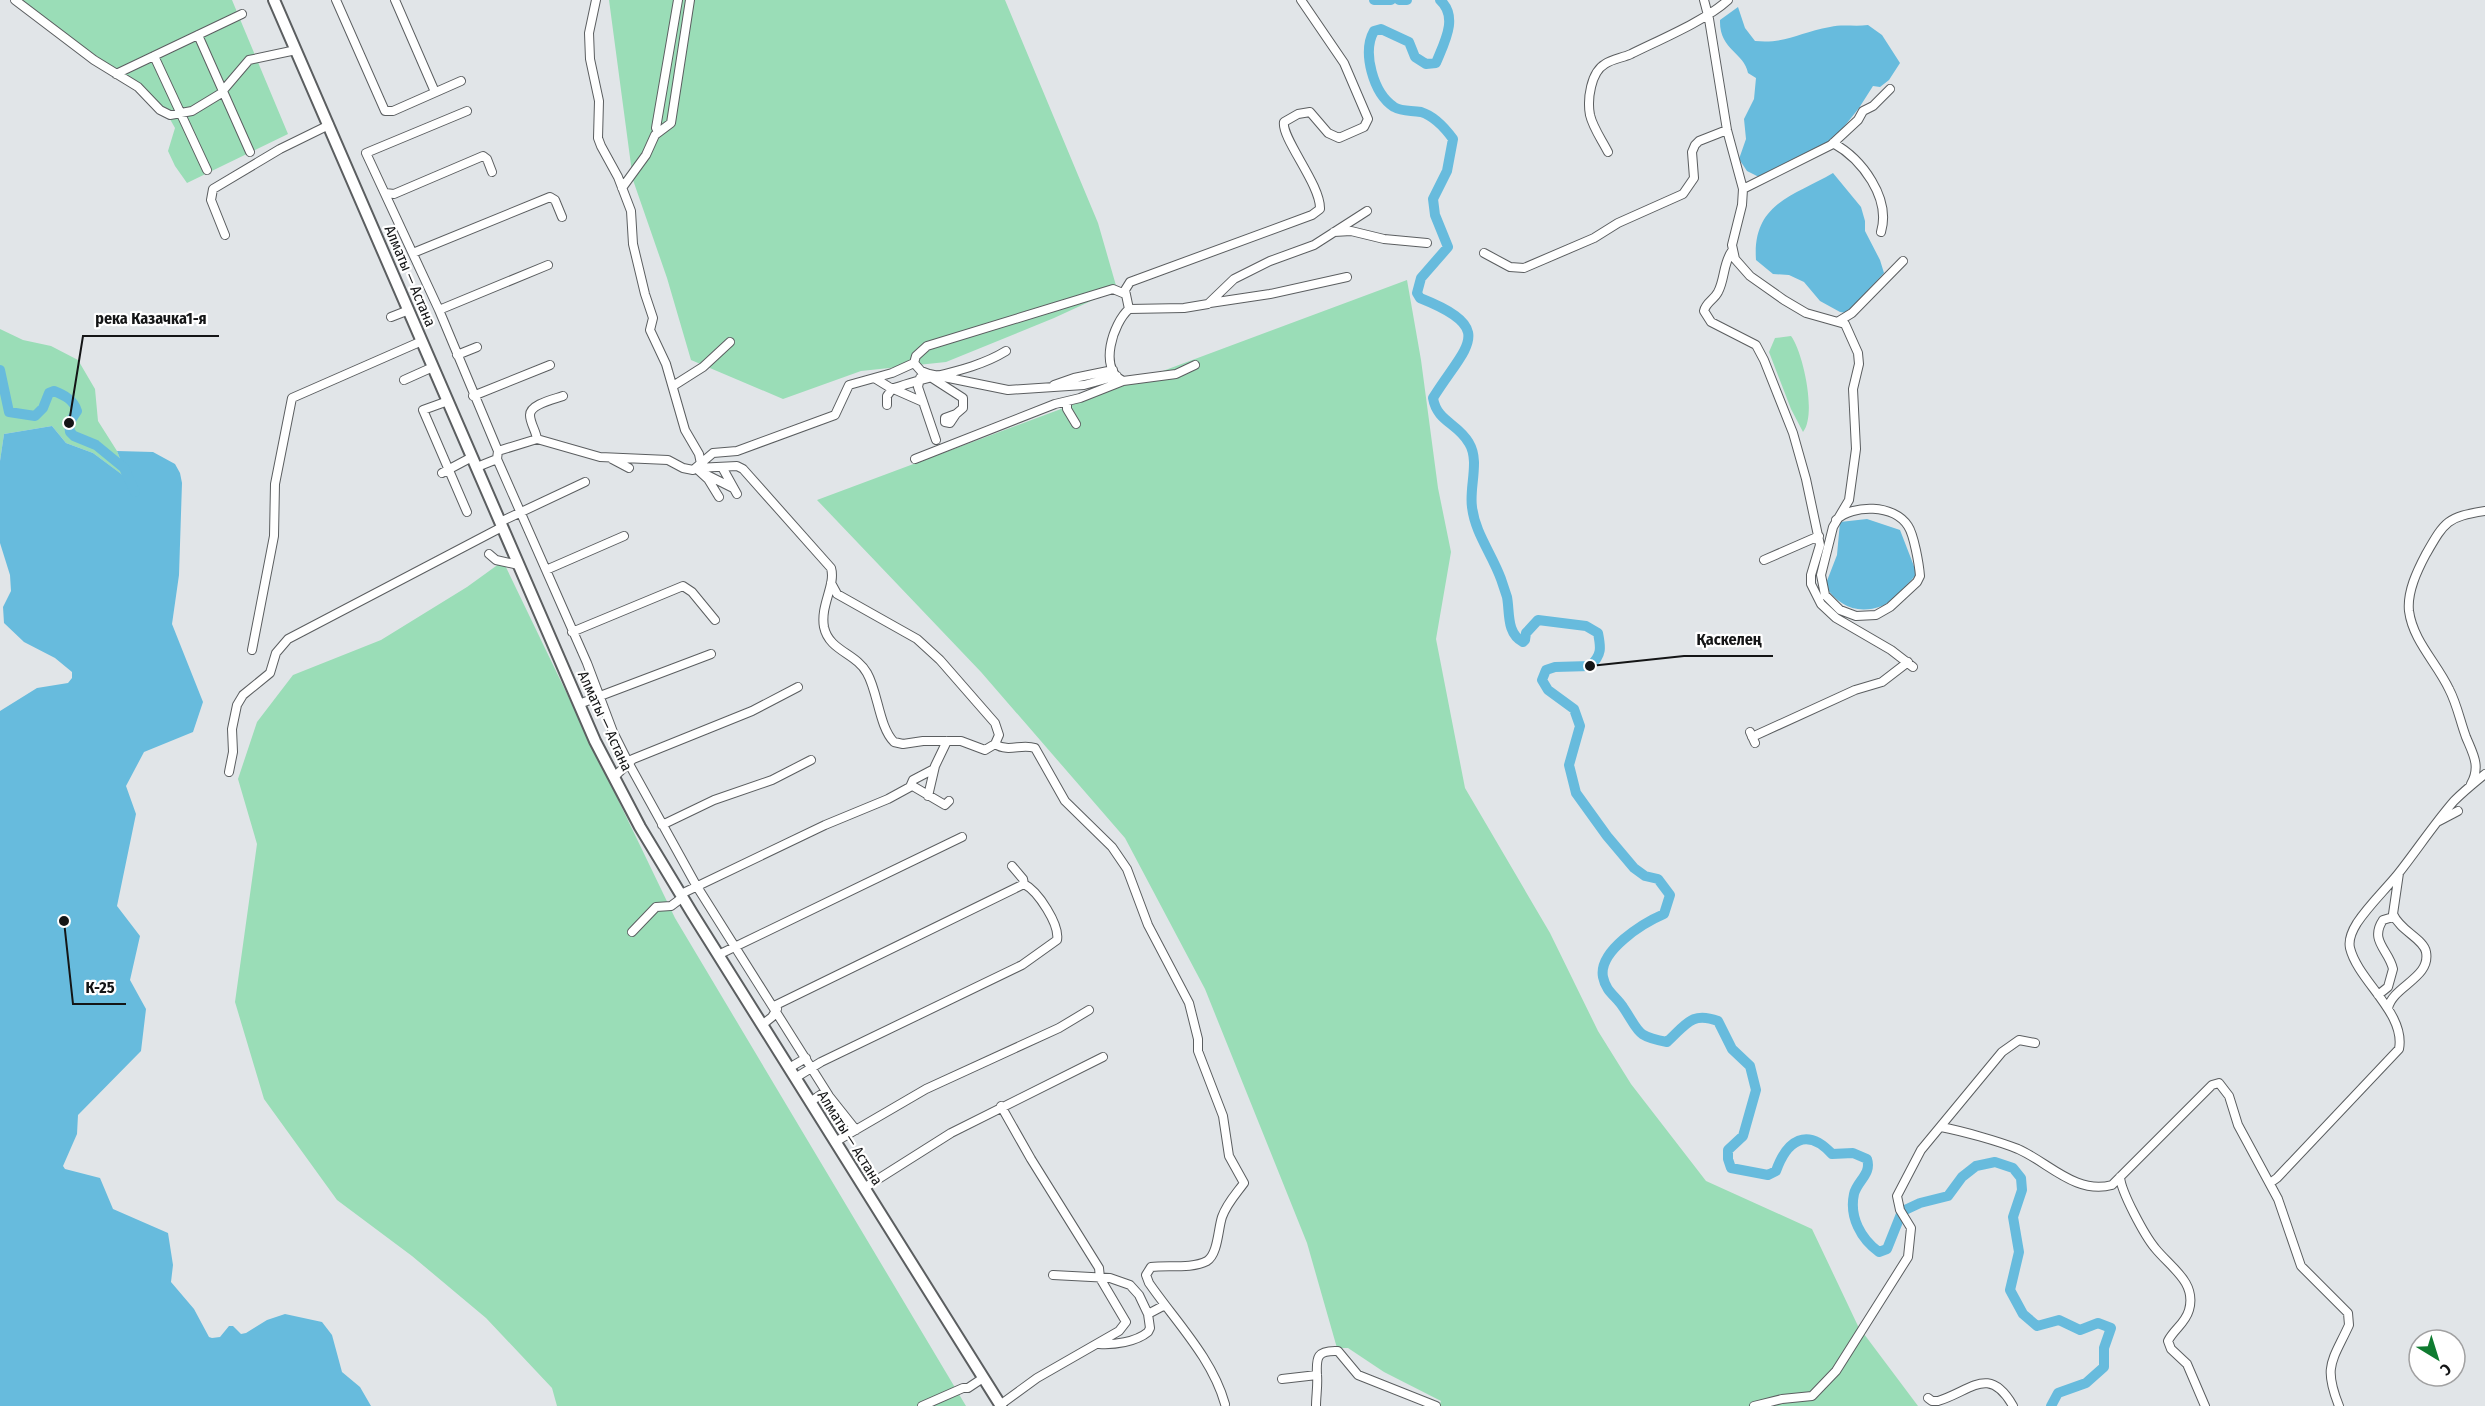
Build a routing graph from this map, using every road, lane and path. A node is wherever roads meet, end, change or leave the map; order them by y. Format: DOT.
graph roads {
  1 [pos="15,0"];
  2 [pos="274,0"];
  3 [pos="336,0"];
  4 [pos="395,0"];
  5 [pos="596,0"];
  6 [pos="678,0"];
  7 [pos="690,0"];
  8 [pos="1301,0"];
  9 [pos="1704,0"];
  10 [pos="1728,0"];
  11 [pos="242,14"];
  12 [pos="1708,14"];
  13 [pos="198,35"];
  14 [pos="296,50"];
  15 [pos="154,56"];
  16 [pos="116,74"];
  17 [pos="461,81"];
  18 [pos="1890,88"];
  19 [pos="224,90"];
  20 [pos="435,92"];
  21 [pos="467,111"];
  22 [pos="182,114"];
  23 [pos="328,125"];
  24 [pos="1727,130"];
  25 [pos="658,131"];
  26 [pos="1833,143"];
  27 [pos="250,152"];
  28 [pos="1608,152"];
  29 [pos="207,170"];
  30 [pos="492,172"];
  31 [pos="622,188"];
  32 [pos="1743,189"];
  33 [pos="385,193"];
  34 [pos="1367,211"];
  35 [pos="562,217"];
  36 [pos="1333,232"];
  37 [pos="1881,232"];
  38 [pos="225,235"];
  39 [pos="1427,243"];
  40 [pos="1732,251"];
  41 [pos="413,253"];
  42 [pos="1484,253"];
  43 [pos="1902,261"];
  44 [pos="548,265"];
  45 [pos="1347,277"];
  46 [pos="1125,294"];
  47 [pos="1210,303"];
  48 [pos="1129,309"];
  49 [pos="409,310"];
  50 [pos="438,310"];
  51 [pos="391,317"];
  52 [pos="1839,321"];
  53 [pos="422,341"];
  54 [pos="730,342"];
  55 [pos="477,347"];
  56 [pos="1006,351"];
  57 [pos="457,356"];
  58 [pos="1110,360"];
  59 [pos="914,363"];
  60 [pos="550,365"];
  61 [pos="1195,365"];
  62 [pos="433,367"];
  63 [pos="921,371"];
  64 [pos="1103,371"];
  65 [pos="1118,376"];
  66 [pos="936,377"];
  67 [pos="876,378"];
  68 [pos="404,380"];
  69 [pos="919,380"];
  70 [pos="673,386"];
  71 [pos="1049,387"];
  72 [pos="892,388"];
  73 [pos="473,396"];
  74 [pos="563,396"];
  75 [pos="448,401"];
  76 [pos="923,402"];
  77 [pos="1067,402"];
  78 [pos="887,405"];
  79 [pos="956,414"];
  80 [pos="1076,424"];
  81 [pos="537,439"];
  82 [pos="936,440"];
  83 [pos="497,455"];
  84 [pos="611,458"];
  85 [pos="915,459"];
  86 [pos="474,462"];
  87 [pos="723,467"];
  88 [pos="629,468"];
  89 [pos="700,468"];
  90 [pos="445,471"];
  91 [pos="585,482"];
  92 [pos="718,497"];
  93 [pos="1849,500"];
  94 [pos="1864,508"];
  95 [pos="467,512"];
  96 [pos="522,512"];
  97 [pos="2485,512"];
  98 [pos="1836,520"];
  99 [pos="501,524"];
  100 [pos="624,536"];
  101 [pos="1819,536"];
  102 [pos="489,554"];
  103 [pos="1764,560"];
  104 [pos="519,565"];
  105 [pos="546,570"];
  106 [pos="831,583"];
  107 [pos="716,620"];
  108 [pos="572,632"];
  109 [pos="252,650"];
  110 [pos="711,654"];
  111 [pos="798,687"];
  112 [pos="600,696"];
  113 [pos="579,704"];
  114 [pos="1752,737"];
  115 [pos="947,741"];
  116 [pos="995,744"];
  117 [pos="811,760"];
  118 [pos="628,762"];
  119 [pos="934,770"];
  120 [pos="229,772"];
  121 [pos="2485,774"];
  122 [pos="614,777"];
  123 [pos="911,785"];
  124 [pos="2470,786"];
  125 [pos="928,796"];
  126 [pos="949,801"];
  127 [pos="2458,811"];
  128 [pos="2438,821"];
  129 [pos="662,825"];
  130 [pos="962,837"];
  131 [pos="1012,866"];
  132 [pos="2400,872"];
  133 [pos="1024,884"];
  134 [pos="696,885"];
  135 [pos="682,896"];
  136 [pos="2394,917"];
  137 [pos="632,932"];
  138 [pos="736,945"];
  139 [pos="718,955"];
  140 [pos="2378,995"];
  141 [pos="777,1006"];
  142 [pos="2388,1008"];
  143 [pos="1089,1010"];
  144 [pos="762,1025"];
  145 [pos="2035,1043"];
  146 [pos="1102,1057"];
  147 [pos="806,1058"];
  148 [pos="812,1067"];
  149 [pos="792,1073"];
  150 [pos="826,1091"];
  151 [pos="810,1102"];
  152 [pos="1001,1106"];
  153 [pos="1941,1127"];
  154 [pos="856,1130"];
  155 [pos="835,1142"];
  156 [pos="2120,1177"];
  157 [pos="2270,1183"];
  158 [pos="864,1188"];
  159 [pos="1053,1275"];
  160 [pos="1100,1278"];
  161 [pos="1165,1305"];
  162 [pos="1148,1314"];
  163 [pos="1098,1344"];
  164 [pos="1317,1375"];
  165 [pos="983,1378"];
  166 [pos="1282,1379"];
  167 [pos="1928,1398"];
  168 [pos="1225,1404"];
  169 [pos="1000,1405"];
  170 [pos="922,1406"];
  171 [pos="1316,1406"];
  172 [pos="1436,1406"];
  173 [pos="1754,1406"];
  174 [pos="2013,1406"];
  175 [pos="2205,1406"];
  176 [pos="2339,1406"];
  1 -- 16 [label="street"];
  2 -- 14 [label="highway, Алматы — Астана"];
  3 -- 20 [label="street"];
  4 -- 20 [label="street"];
  5 -- 31 [label="street"];
  6 -- 25 [label="street"];
  7 -- 25 [label="street"];
  8 -- 46 [label="street"];
  9 -- 12 [label="street"];
  10 -- 12 [label="street"];
  11 -- 13 [label="street"];
  12 -- 24 [label="street"];
  12 -- 28 [label="street"];
  13 -- 15 [label="street"];
  13 -- 19 [label="street"];
  14 -- 19 [label="street"];
  14 -- 23 [label="highway, Алматы — Астана"];
  15 -- 16 [label="street"];
  15 -- 22 [label="street"];
  16 -- 22 [label="street"];
  17 -- 20 [label="street"];
  18 -- 26 [label="street"];
  19 -- 22 [label="street"];
  19 -- 27 [label="street"];
  21 -- 33 [label="street"];
  22 -- 29 [label="street"];
  23 -- 38 [label="street"];
  23 -- 49 [label="highway, Алматы — Астана"];
  24 -- 32 [label="street"];
  24 -- 42 [label="street"];
  25 -- 31 [label="street"];
  26 -- 32 [label="street"];
  26 -- 37 [label="street"];
  30 -- 33 [label="street"];
  31 -- 70 [label="street"];
  32 -- 40 [label="street"];
  33 -- 41 [label="street"];
  34 -- 36 [label="street"];
  35 -- 41 [label="street"];
  36 -- 39 [label="street"];
  36 -- 47 [label="street"];
  40 -- 52 [label="street"];
  40 -- 101 [label="street"];
  41 -- 50 [label="street"];
  43 -- 52 [label="street"];
  44 -- 50 [label="street"];
  45 -- 47 [label="street"];
  46 -- 48 [label="street"];
  46 -- 59 [label="street"];
  47 -- 48 [label="street"];
  48 -- 58 [label="street"];
  49 -- 51 [label="street"];
  49 -- 53 [label="highway, Алматы — Астана"];
  50 -- 57 [label="street"];
  52 -- 93 [label="street"];
  53 -- 62 [label="highway, Алматы — Астана"];
  53 -- 109 [label="street"];
  54 -- 70 [label="street"];
  55 -- 57 [label="street"];
  56 -- 66 [label="street"];
  57 -- 73 [label="street"];
  58 -- 64 [label="street"];
  58 -- 65 [label="street"];
  59 -- 63 [label="street"];
  59 -- 67 [label="street"];
  60 -- 73 [label="street"];
  61 -- 65 [label="street"];
  62 -- 68 [label="street"];
  62 -- 75 [label="highway, Алматы — Астана"];
  63 -- 66 [label="street"];
  63 -- 69 [label="street"];
  64 -- 65 [label="street"];
  64 -- 71 [label="street"];
  65 -- 71 [label="street"];
  65 -- 77 [label="street"];
  66 -- 69 [label="street"];
  66 -- 71 [label="street"];
  66 -- 79 [label="street"];
  67 -- 72 [label="street"];
  67 -- 89 [label="street"];
  69 -- 72 [label="street"];
  69 -- 76 [label="street"];
  70 -- 89 [label="street"];
  72 -- 76 [label="street"];
  72 -- 78 [label="street"];
  73 -- 83 [label="street"];
  74 -- 81 [label="street"];
  75 -- 86 [label="highway, Алматы — Астана"];
  75 -- 90 [label="street"];
  76 -- 82 [label="street"];
  77 -- 80 [label="street"];
  77 -- 85 [label="street"];
  81 -- 83 [label="street"];
  81 -- 84 [label="street"];
  83 -- 86 [label="street"];
  83 -- 96 [label="street"];
  84 -- 88 [label="street"];
  84 -- 89 [label="street"];
  86 -- 90 [label="street"];
  86 -- 99 [label="highway, Алматы — Астана"];
  87 -- 89 [label="street"];
  87 -- 89 [label="street"];
  87 -- 106 [label="street"];
  89 -- 92 [label="street"];
  90 -- 95 [label="street"];
  91 -- 96 [label="street"];
  93 -- 94 [label="street"];
  93 -- 98 [label="street"];
  94 -- 98 [label="street"];
  94 -- 98 [label="street"];
  96 -- 99 [label="street"];
  96 -- 105 [label="street"];
  97 -- 124 [label="street"];
  99 -- 104 [label="highway, Алматы — Астана"];
  99 -- 120 [label="street"];
  100 -- 105 [label="street"];
  101 -- 103 [label="street"];
  101 -- 114 [label="street"];
  102 -- 104 [label="street"];
  104 -- 113 [label="highway, Алматы — Астана"];
  105 -- 108 [label="street"];
  106 -- 115 [label="street"];
  106 -- 116 [label="street"];
  107 -- 108 [label="street"];
  108 -- 112 [label="street"];
  110 -- 112 [label="street"];
  111 -- 118 [label="street"];
  112 -- 113 [label="street"];
  112 -- 118 [label="street"];
  113 -- 122 [label="highway, Алматы — Астана"];
  115 -- 116 [label="street"];
  115 -- 119 [label="street"];
  116 -- 161 [label="street"];
  117 -- 129 [label="street"];
  118 -- 122 [label="street"];
  118 -- 129 [label="street"];
  119 -- 123 [label="street"];
  119 -- 125 [label="street"];
  121 -- 124 [label="street"];
  122 -- 135 [label="highway, Алматы — Астана"];
  123 -- 125 [label="street"];
  123 -- 134 [label="street"];
  124 -- 128 [label="street"];
  125 -- 126 [label="street"];
  127 -- 128 [label="street"];
  128 -- 132 [label="street"];
  129 -- 134 [label="street"];
  130 -- 138 [label="street"];
  131 -- 133 [label="street"];
  132 -- 136 [label="street"];
  132 -- 140 [label="street"];
  133 -- 141 [label="street"];
  133 -- 148 [label="street"];
  134 -- 135 [label="street"];
  134 -- 138 [label="street"];
  135 -- 137 [label="street"];
  135 -- 139 [label="highway, Алматы — Астана"];
  136 -- 140 [label="street"];
  136 -- 142 [label="street"];
  138 -- 139 [label="street"];
  138 -- 141 [label="street"];
  139 -- 144 [label="highway, Алматы — Астана"];
  140 -- 142 [label="street"];
  141 -- 144 [label="street"];
  141 -- 147 [label="street"];
  142 -- 157 [label="street"];
  143 -- 154 [label="street"];
  144 -- 149 [label="highway, Алматы — Астана"];
  145 -- 153 [label="street"];
  146 -- 152 [label="street"];
  147 -- 148 [label="street"];
  147 -- 149 [label="street"];
  148 -- 149 [label="street"];
  148 -- 150 [label="street"];
  149 -- 151 [label="highway, Алматы — Астана"];
  150 -- 151 [label="street"];
  150 -- 154 [label="street"];
  151 -- 155 [label="highway, Алматы — Астана"];
  152 -- 158 [label="street"];
  152 -- 160 [label="street"];
  153 -- 156 [label="street"];
  153 -- 173 [label="street"];
  154 -- 155 [label="street"];
  155 -- 158 [label="highway, Алматы — Астана"];
  156 -- 157 [label="street"];
  156 -- 175 [label="street"];
  157 -- 176 [label="street"];
  158 -- 165 [label="highway, Алматы — Астана"];
  159 -- 160 [label="street"];
  160 -- 162 [label="street"];
  160 -- 163 [label="street"];
  161 -- 162 [label="street"];
  161 -- 168 [label="street"];
  162 -- 163 [label="street"];
  163 -- 169 [label="street"];
  164 -- 166 [label="street"];
  164 -- 171 [label="street"];
  164 -- 172 [label="street"];
  165 -- 169 [label="highway, Алматы — Астана"];
  165 -- 170 [label="street"];
  167 -- 174 [label="street"];
}
